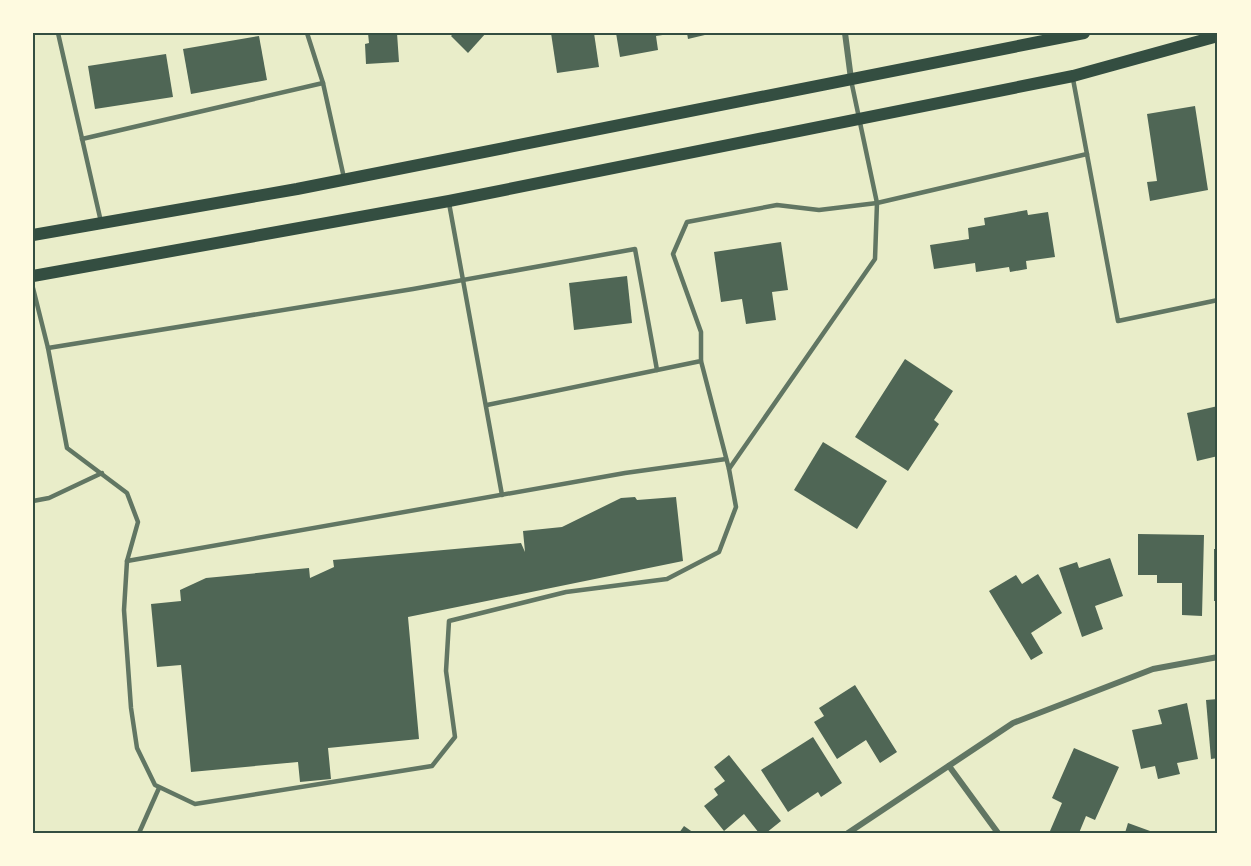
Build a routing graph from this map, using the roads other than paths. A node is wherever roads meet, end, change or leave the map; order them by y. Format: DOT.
graph roads {
  1 [pos="58,33"];
  2 [pos="307,33"];
  3 [pos="845,33"];
  4 [pos="1084,33"];
  5 [pos="1218,36"];
  6 [pos="1073,76"];
  7 [pos="851,80"];
  8 [pos="323,83"];
  9 [pos="857,119"];
  10 [pos="82,139"];
  11 [pos="1087,154"];
  12 [pos="345,180"];
  13 [pos="448,201"];
  14 [pos="877,203"];
  15 [pos="101,222"];
  16 [pos="33,235"];
  17 [pos="33,276"];
  18 [pos="462,281"];
  19 [pos="33,288"];
  20 [pos="1218,300"];
  21 [pos="48,348"];
  22 [pos="701,361"];
  23 [pos="657,370"];
  24 [pos="487,405"];
  25 [pos="726,459"];
  26 [pos="729,469"];
  27 [pos="102,473"];
  28 [pos="502,495"];
  29 [pos="33,501"];
  30 [pos="128,561"];
  31 [pos="1218,657"];
  32 [pos="950,766"];
  33 [pos="159,788"];
  34 [pos="139,833"];
  35 [pos="848,833"];
  36 [pos="998,833"];
  1 -- 10 [label="lane"];
  2 -- 8 [label="lane"];
  3 -- 7 [label="street"];
  4 -- 7 [label="main road"];
  5 -- 6 [label="main road"];
  6 -- 9 [label="main road"];
  6 -- 11 [label="lane"];
  7 -- 9 [label="lane"];
  7 -- 12 [label="main road"];
  8 -- 10 [label="lane"];
  8 -- 12 [label="lane"];
  9 -- 13 [label="main road"];
  9 -- 14 [label="lane"];
  10 -- 15 [label="lane"];
  11 -- 14 [label="lane"];
  11 -- 20 [label="lane"];
  12 -- 15 [label="main road"];
  13 -- 17 [label="main road"];
  13 -- 18 [label="lane"];
  14 -- 22 [label="lane"];
  14 -- 26 [label="lane"];
  15 -- 16 [label="main road"];
  18 -- 21 [label="lane"];
  18 -- 23 [label="lane"];
  18 -- 24 [label="lane"];
  19 -- 21 [label="lane"];
  21 -- 27 [label="lane"];
  22 -- 23 [label="lane"];
  22 -- 25 [label="lane"];
  23 -- 24 [label="lane"];
  24 -- 28 [label="lane"];
  25 -- 26 [label="lane"];
  25 -- 28 [label="lane"];
  26 -- 33 [label="lane"];
  27 -- 29 [label="lane"];
  27 -- 30 [label="lane"];
  28 -- 30 [label="lane"];
  30 -- 33 [label="lane"];
  31 -- 32 [label="street"];
  32 -- 35 [label="street"];
  32 -- 36 [label="street"];
  33 -- 34 [label="lane"];
}
